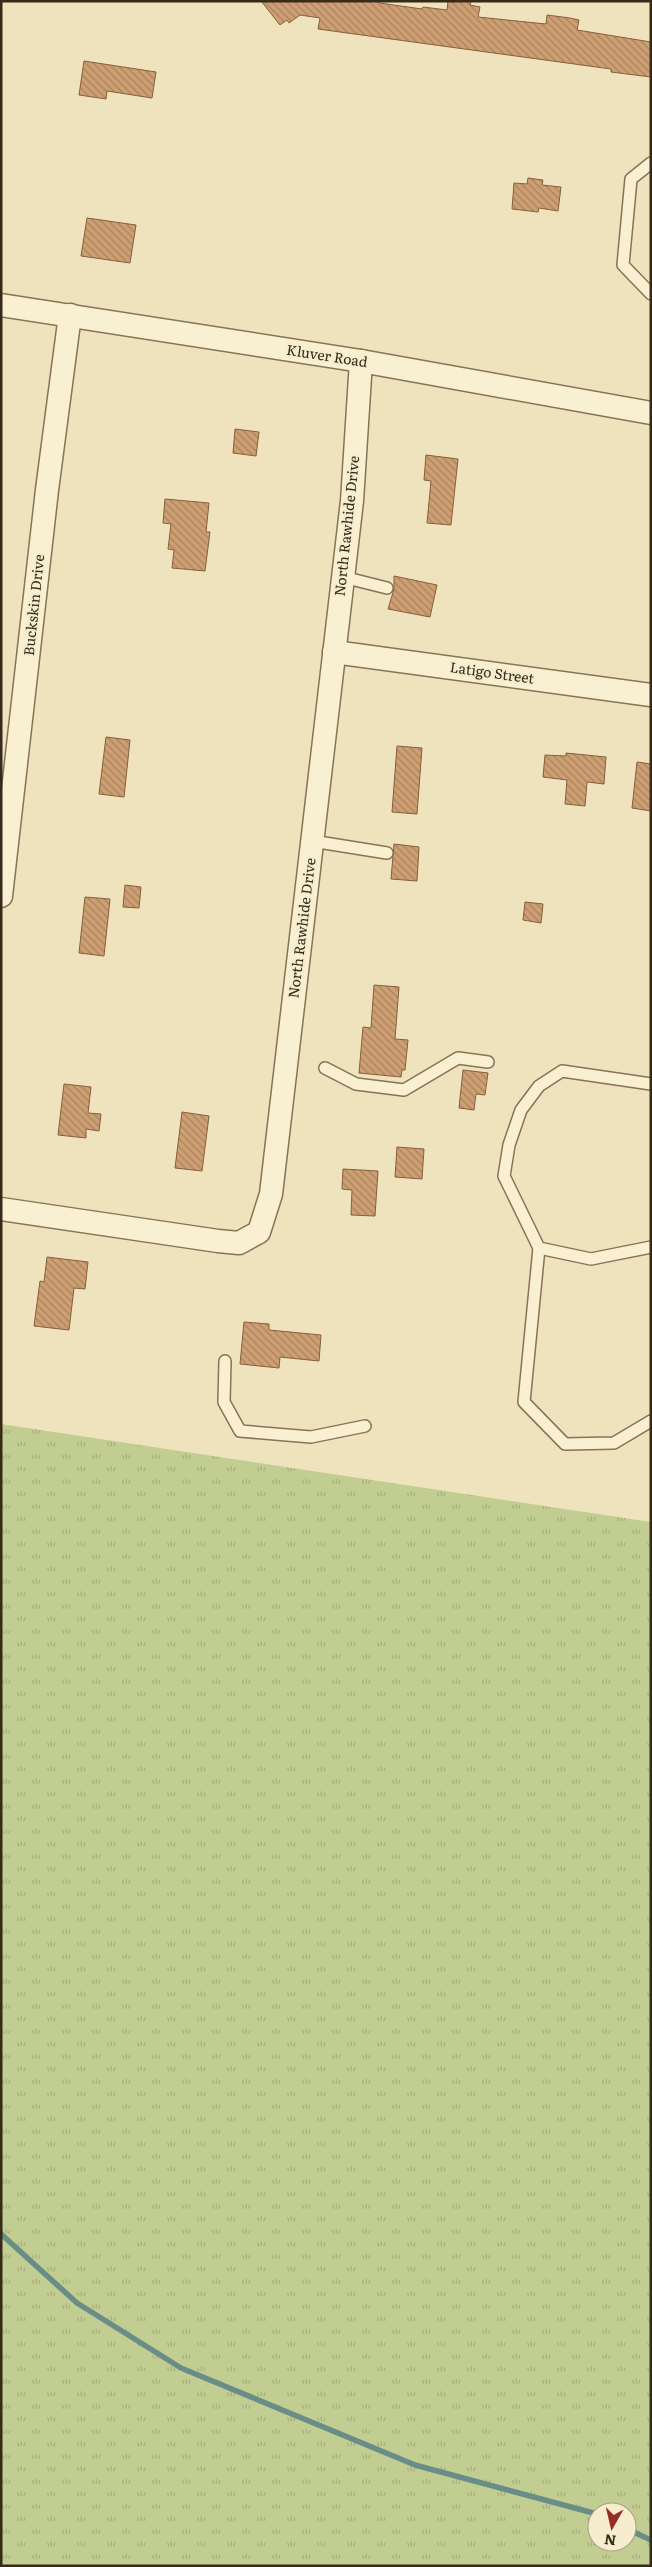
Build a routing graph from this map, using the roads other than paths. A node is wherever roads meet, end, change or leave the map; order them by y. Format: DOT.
graph roads {
  1 [pos="651,163"];
  2 [pos="651,294"];
  3 [pos="1,305"];
  4 [pos="70,315"];
  5 [pos="361,361"];
  6 [pos="651,413"];
  7 [pos="343,578"];
  8 [pos="387,588"];
  9 [pos="334,652"];
  10 [pos="651,695"];
  11 [pos="312,841"];
  12 [pos="387,853"];
  13 [pos="1,896"];
  14 [pos="488,1062"];
  15 [pos="325,1068"];
  16 [pos="651,1084"];
  17 [pos="1,1209"];
  18 [pos="651,1247"];
  19 [pos="539,1248"];
  20 [pos="225,1361"];
  21 [pos="651,1421"];
  22 [pos="365,1426"];
  1 -- 2 [label="lane"];
  3 -- 4 [label="street, Kluver Road"];
  4 -- 5 [label="street, Kluver Road"];
  4 -- 13 [label="street, Buckskin Drive"];
  5 -- 6 [label="street, Kluver Road"];
  5 -- 7 [label="street, North Rawhide Drive"];
  7 -- 8 [label="lane"];
  7 -- 9 [label="street, North Rawhide Drive"];
  9 -- 10 [label="street, Latigo Street"];
  9 -- 11 [label="street, North Rawhide Drive"];
  11 -- 12 [label="lane"];
  11 -- 17 [label="street, North Rawhide Drive"];
  14 -- 15 [label="lane"];
  16 -- 19 [label="lane"];
  18 -- 19 [label="lane"];
  19 -- 21 [label="lane"];
  20 -- 22 [label="lane"];
}
